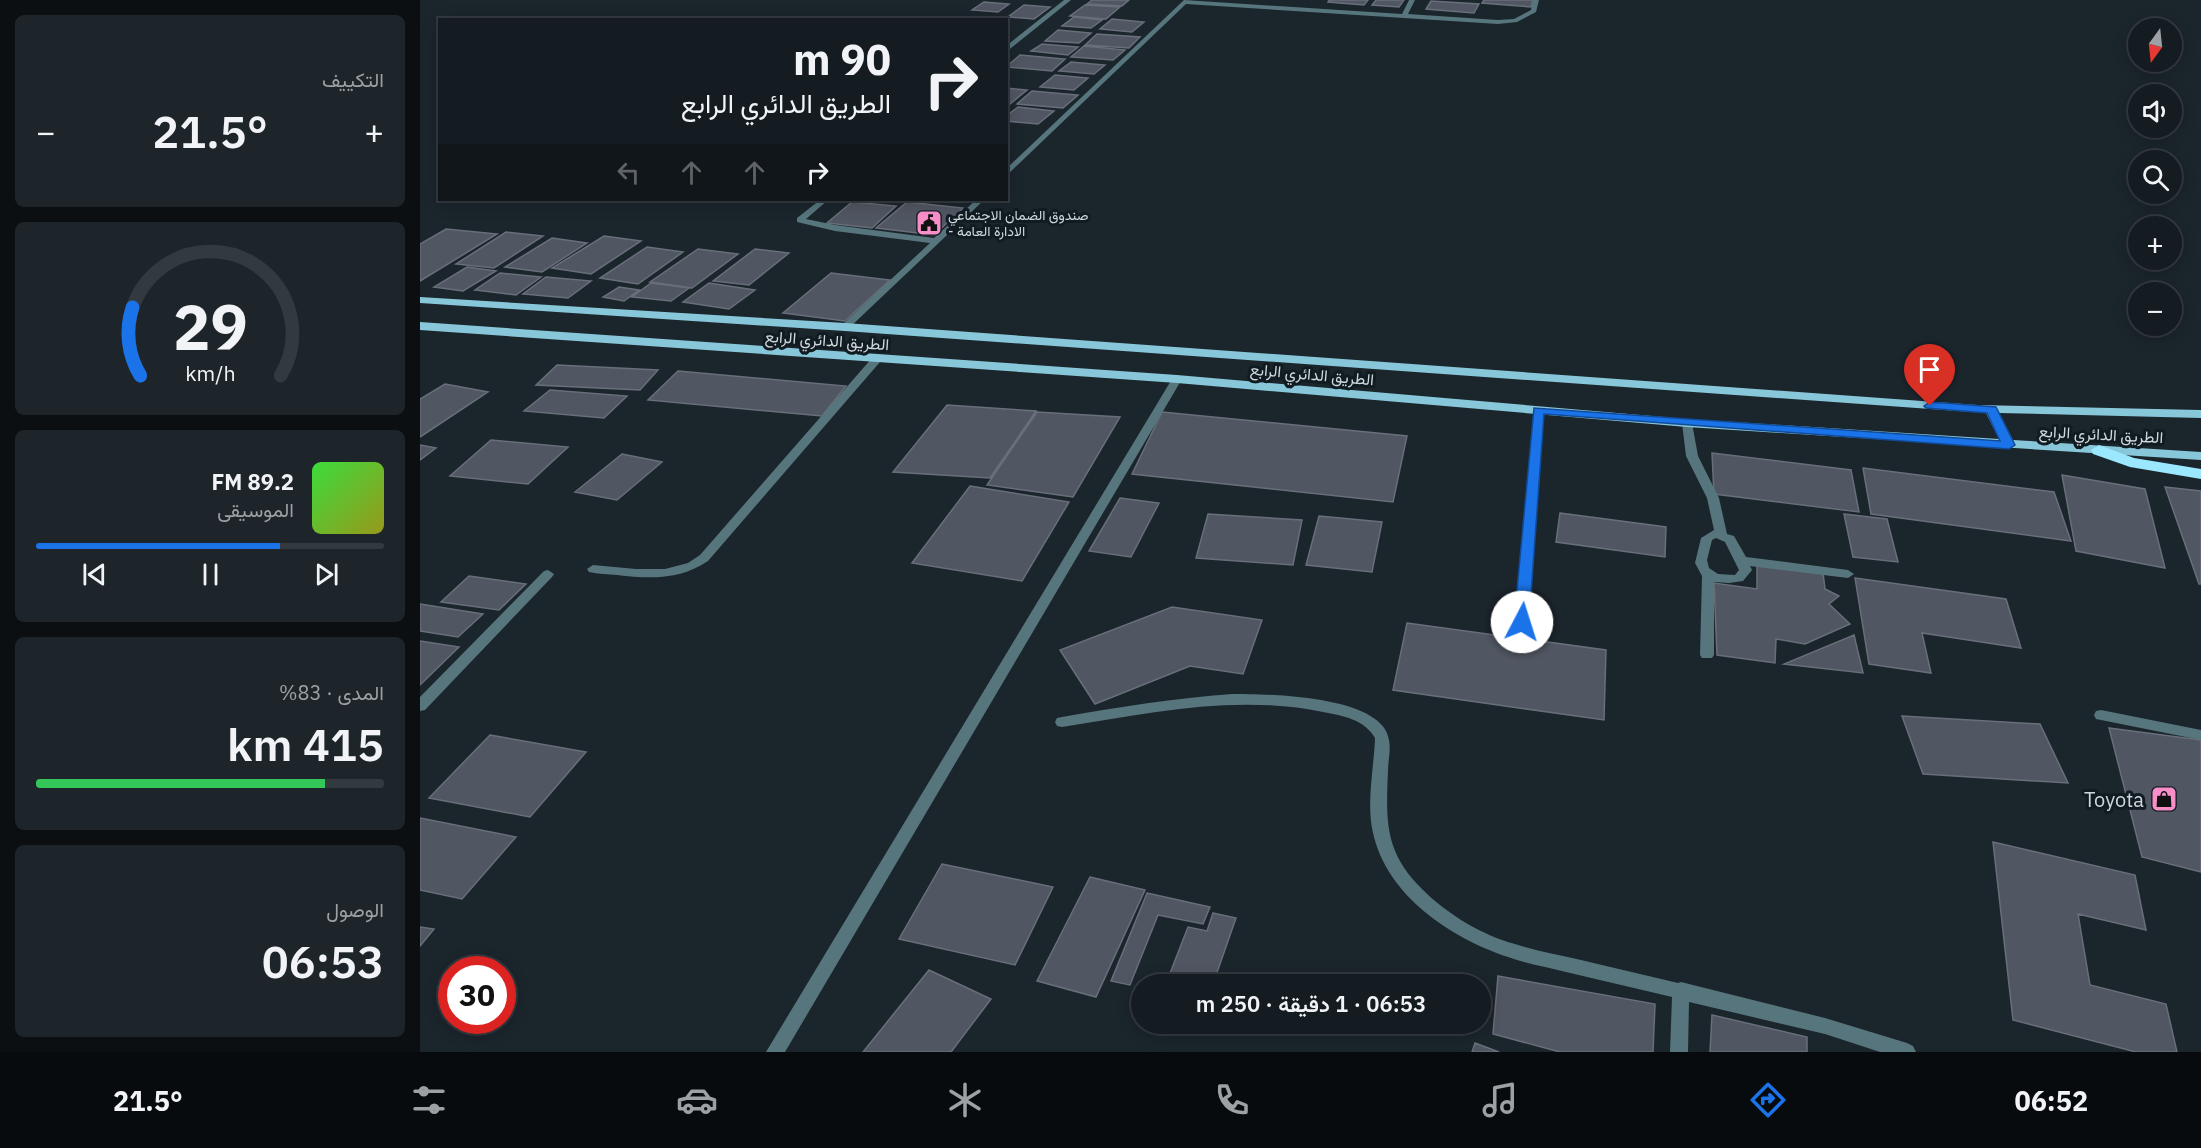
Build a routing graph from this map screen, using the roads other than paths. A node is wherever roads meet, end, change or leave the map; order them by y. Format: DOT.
graph roads {
  1 [pos="1068,0"];
  2 [pos="1313,0"];
  3 [pos="1412,0"];
  4 [pos="1536,0"];
  5 [pos="1186,1"];
  6 [pos="1306,10"];
  7 [pos="1404,16"];
  8 [pos="1008,48"];
  9 [pos="1008,172"];
  10 [pos="823,201"];
  11 [pos="979,201"];
  12 [pos="936,241"];
  13 [pos="420,300"];
  14 [pos="420,326"];
  15 [pos="844,327"];
  16 [pos="876,360"];
  17 [pos="1177,379"];
  18 [pos="1539,410"];
  19 [pos="1991,410"];
  20 [pos="2201,414"];
  21 [pos="1687,423"];
  22 [pos="2009,445"];
  23 [pos="2099,450"];
  24 [pos="2201,456"];
  25 [pos="2201,474"];
  26 [pos="1721,534"];
  27 [pos="1743,561"];
  28 [pos="593,569"];
  29 [pos="1708,573"];
  30 [pos="548,574"];
  31 [pos="1848,574"];
  32 [pos="1522,622"];
  33 [pos="1707,655"];
  34 [pos="420,706"];
  35 [pos="2101,715"];
  36 [pos="1062,722"];
  37 [pos="2201,735"];
  38 [pos="1681,990"];
  39 [pos="775,1052"];
  40 [pos="1679,1052"];
  41 [pos="1907,1052"];
  1 -- 8 [label="street"];
  2 -- 6 [label="street"];
  3 -- 7 [label="street"];
  4 -- 7 [label="street"];
  5 -- 6 [label="street"];
  5 -- 9 [label="street"];
  6 -- 7 [label="street"];
  10 -- 12 [label="street"];
  11 -- 12 [label="street"];
  12 -- 15 [label="street"];
  13 -- 15 [label="main road, الطريق الدائري الرابع"];
  14 -- 16 [label="main road, الطريق الدائري الرابع"];
  15 -- 19 [label="main road, الطريق الدائري الرابع"];
  16 -- 17 [label="main road, الطريق الدائري الرابع"];
  16 -- 28 [label="street"];
  17 -- 18 [label="main road, الطريق الدائري الرابع"];
  17 -- 39 [label="street"];
  18 -- 21 [label="main road, الطريق الدائري الرابع"];
  18 -- 32 [label="street"];
  19 -- 20 [label="main road, الطريق الدائري الرابع"];
  19 -- 22 [label="main road"];
  21 -- 22 [label="main road, الطريق الدائري الرابع"];
  21 -- 26 [label="street"];
  22 -- 23 [label="main road, الطريق الدائري الرابع"];
  23 -- 24 [label="main road, الطريق الدائري الرابع"];
  23 -- 25 [label="highway"];
  26 -- 27 [label="street"];
  26 -- 29 [label="street"];
  27 -- 29 [label="street"];
  27 -- 31 [label="street"];
  29 -- 33 [label="street"];
  30 -- 34 [label="street"];
  35 -- 37 [label="street"];
  36 -- 38 [label="street"];
  38 -- 40 [label="street"];
  38 -- 41 [label="street"];
}
